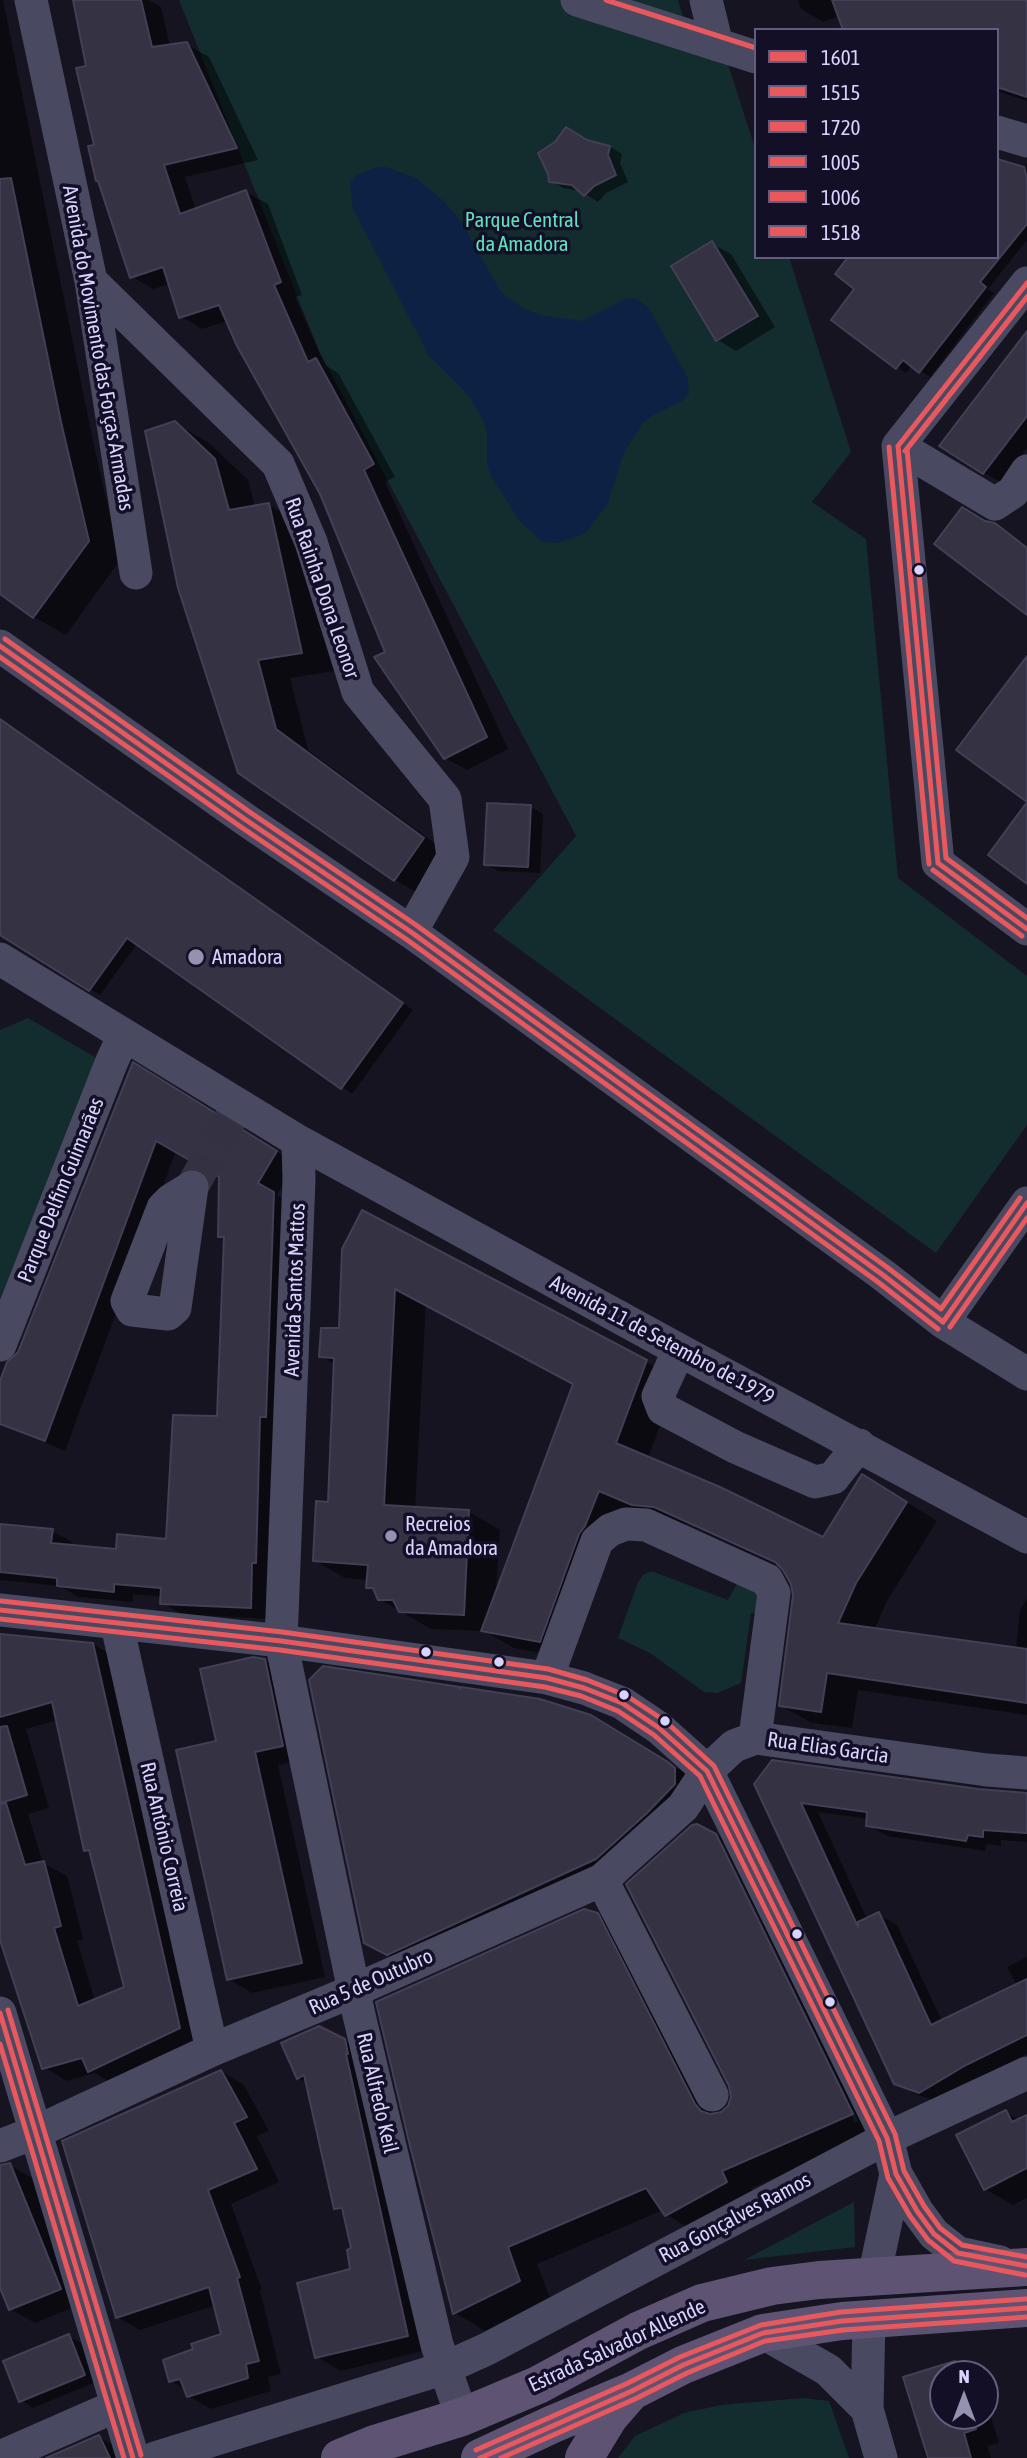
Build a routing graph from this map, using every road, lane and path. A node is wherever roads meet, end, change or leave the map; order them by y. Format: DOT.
graph roads {
  1 [pos="31,0"];
  2 [pos="577,0"];
  3 [pos="706,0"];
  4 [pos="717,45"];
  5 [pos="754,56"];
  6 [pos="999,133"];
  7 [pos="1027,141"];
  8 [pos="92,281"];
  9 [pos="1023,299"];
  10 [pos="898,446"];
  11 [pos="1022,488"];
  12 [pos="136,573"];
  13 [pos="0,646"];
  14 [pos="1027,929"];
  15 [pos="411,932"];
  16 [pos="0,958"];
  17 [pos="124,1035"];
  18 [pos="298,1141"];
  19 [pos="1027,1203"];
  20 [pos="943,1322"];
  21 [pos="0,1345"];
  22 [pos="679,1350"];
  23 [pos="1027,1374"];
  24 [pos="859,1445"];
  25 [pos="1027,1536"];
  26 [pos="0,1610"];
  27 [pos="117,1625"];
  28 [pos="281,1641"];
  29 [pos="547,1678"];
  30 [pos="755,1738"];
  31 [pos="708,1770"];
  32 [pos="1027,1773"];
  33 [pos="602,1880"];
  34 [pos="354,1990"];
  35 [pos="0,2013"];
  36 [pos="212,2050"];
  37 [pos="1027,2073"];
  38 [pos="712,2095"];
  39 [pos="36,2132"];
  40 [pos="887,2138"];
  41 [pos="0,2146"];
  42 [pos="896,2174"];
  43 [pos="1027,2267"];
  44 [pos="874,2277"];
  45 [pos="1027,2308"];
  46 [pos="869,2319"];
  47 [pos="763,2333"];
  48 [pos="445,2368"];
  49 [pos="632,2391"];
  50 [pos="116,2406"];
  51 [pos="867,2409"];
  52 [pos="461,2417"];
  53 [pos="0,2457"];
  54 [pos="478,2457"];
  55 [pos="133,2458"];
  56 [pos="155,2458"];
  57 [pos="340,2458"];
  58 [pos="584,2458"];
  59 [pos="881,2458"];
  1 -- 8 [label="street, Avenida do Movimento das Forças Armadas"];
  2 -- 4 [label="street"];
  3 -- 4 [label="street"];
  4 -- 5 [label="street"];
  6 -- 7 [label="street"];
  8 -- 12 [label="street, Avenida do Movimento das Forças Armadas"];
  8 -- 15 [label="street, Rua Rainha Dona Leonor"];
  9 -- 10 [label="street"];
  10 -- 11 [label="street"];
  10 -- 14 [label="street"];
  13 -- 15 [label="street"];
  15 -- 20 [label="street"];
  16 -- 17 [label="street"];
  17 -- 18 [label="street"];
  17 -- 21 [label="street, Parque Delfim Guimarães"];
  18 -- 22 [label="street, Avenida 11 de Setembro de 1979"];
  18 -- 28 [label="street, Avenida Santos Mattos"];
  19 -- 20 [label="street"];
  20 -- 23 [label="street"];
  22 -- 24 [label="street, Avenida 11 de Setembro de 1979"];
  22 -- 24 [label="street"];
  24 -- 25 [label="street, Avenida 11 de Setembro de 1979"];
  26 -- 27 [label="street"];
  27 -- 28 [label="street"];
  27 -- 36 [label="street, Rua António Correia"];
  28 -- 29 [label="street"];
  28 -- 34 [label="street, Rua Alfredo Keil"];
  29 -- 30 [label="street"];
  29 -- 31 [label="street"];
  30 -- 31 [label="street, Rua Elias Garcia"];
  30 -- 32 [label="street, Rua Elias Garcia"];
  31 -- 33 [label="street, Rua 5 de Outubro"];
  31 -- 40 [label="street"];
  33 -- 34 [label="street, Rua 5 de Outubro"];
  33 -- 38 [label="street"];
  34 -- 36 [label="street, Rua 5 de Outubro"];
  34 -- 48 [label="street, Rua Alfredo Keil"];
  35 -- 39 [label="street"];
  36 -- 39 [label="street, Rua 5 de Outubro"];
  37 -- 40 [label="street, Rua Gonçalves Ramos"];
  39 -- 41 [label="street, Rua 5 de Outubro"];
  39 -- 50 [label="street"];
  40 -- 42 [label="street"];
  40 -- 48 [label="street, Rua Gonçalves Ramos"];
  42 -- 43 [label="street"];
  42 -- 44 [label="street"];
  43 -- 44 [label="main road, Estrada Salvador Allende"];
  44 -- 46 [label="main road"];
  44 -- 52 [label="main road, Estrada Salvador Allende"];
  45 -- 46 [label="main road, Estrada Salvador Allende"];
  46 -- 47 [label="main road, Estrada Salvador Allende"];
  46 -- 51 [label="street"];
  47 -- 49 [label="main road, Estrada Salvador Allende"];
  47 -- 51 [label="street"];
  48 -- 52 [label="street, Rua Alfredo Keil"];
  48 -- 56 [label="street, Rua Gonçalves Ramos"];
  49 -- 54 [label="main road, Estrada Salvador Allende"];
  49 -- 58 [label="main road"];
  50 -- 53 [label="street"];
  50 -- 55 [label="street"];
  51 -- 59 [label="street"];
  52 -- 54 [label="main road"];
  52 -- 57 [label="main road"];
}
